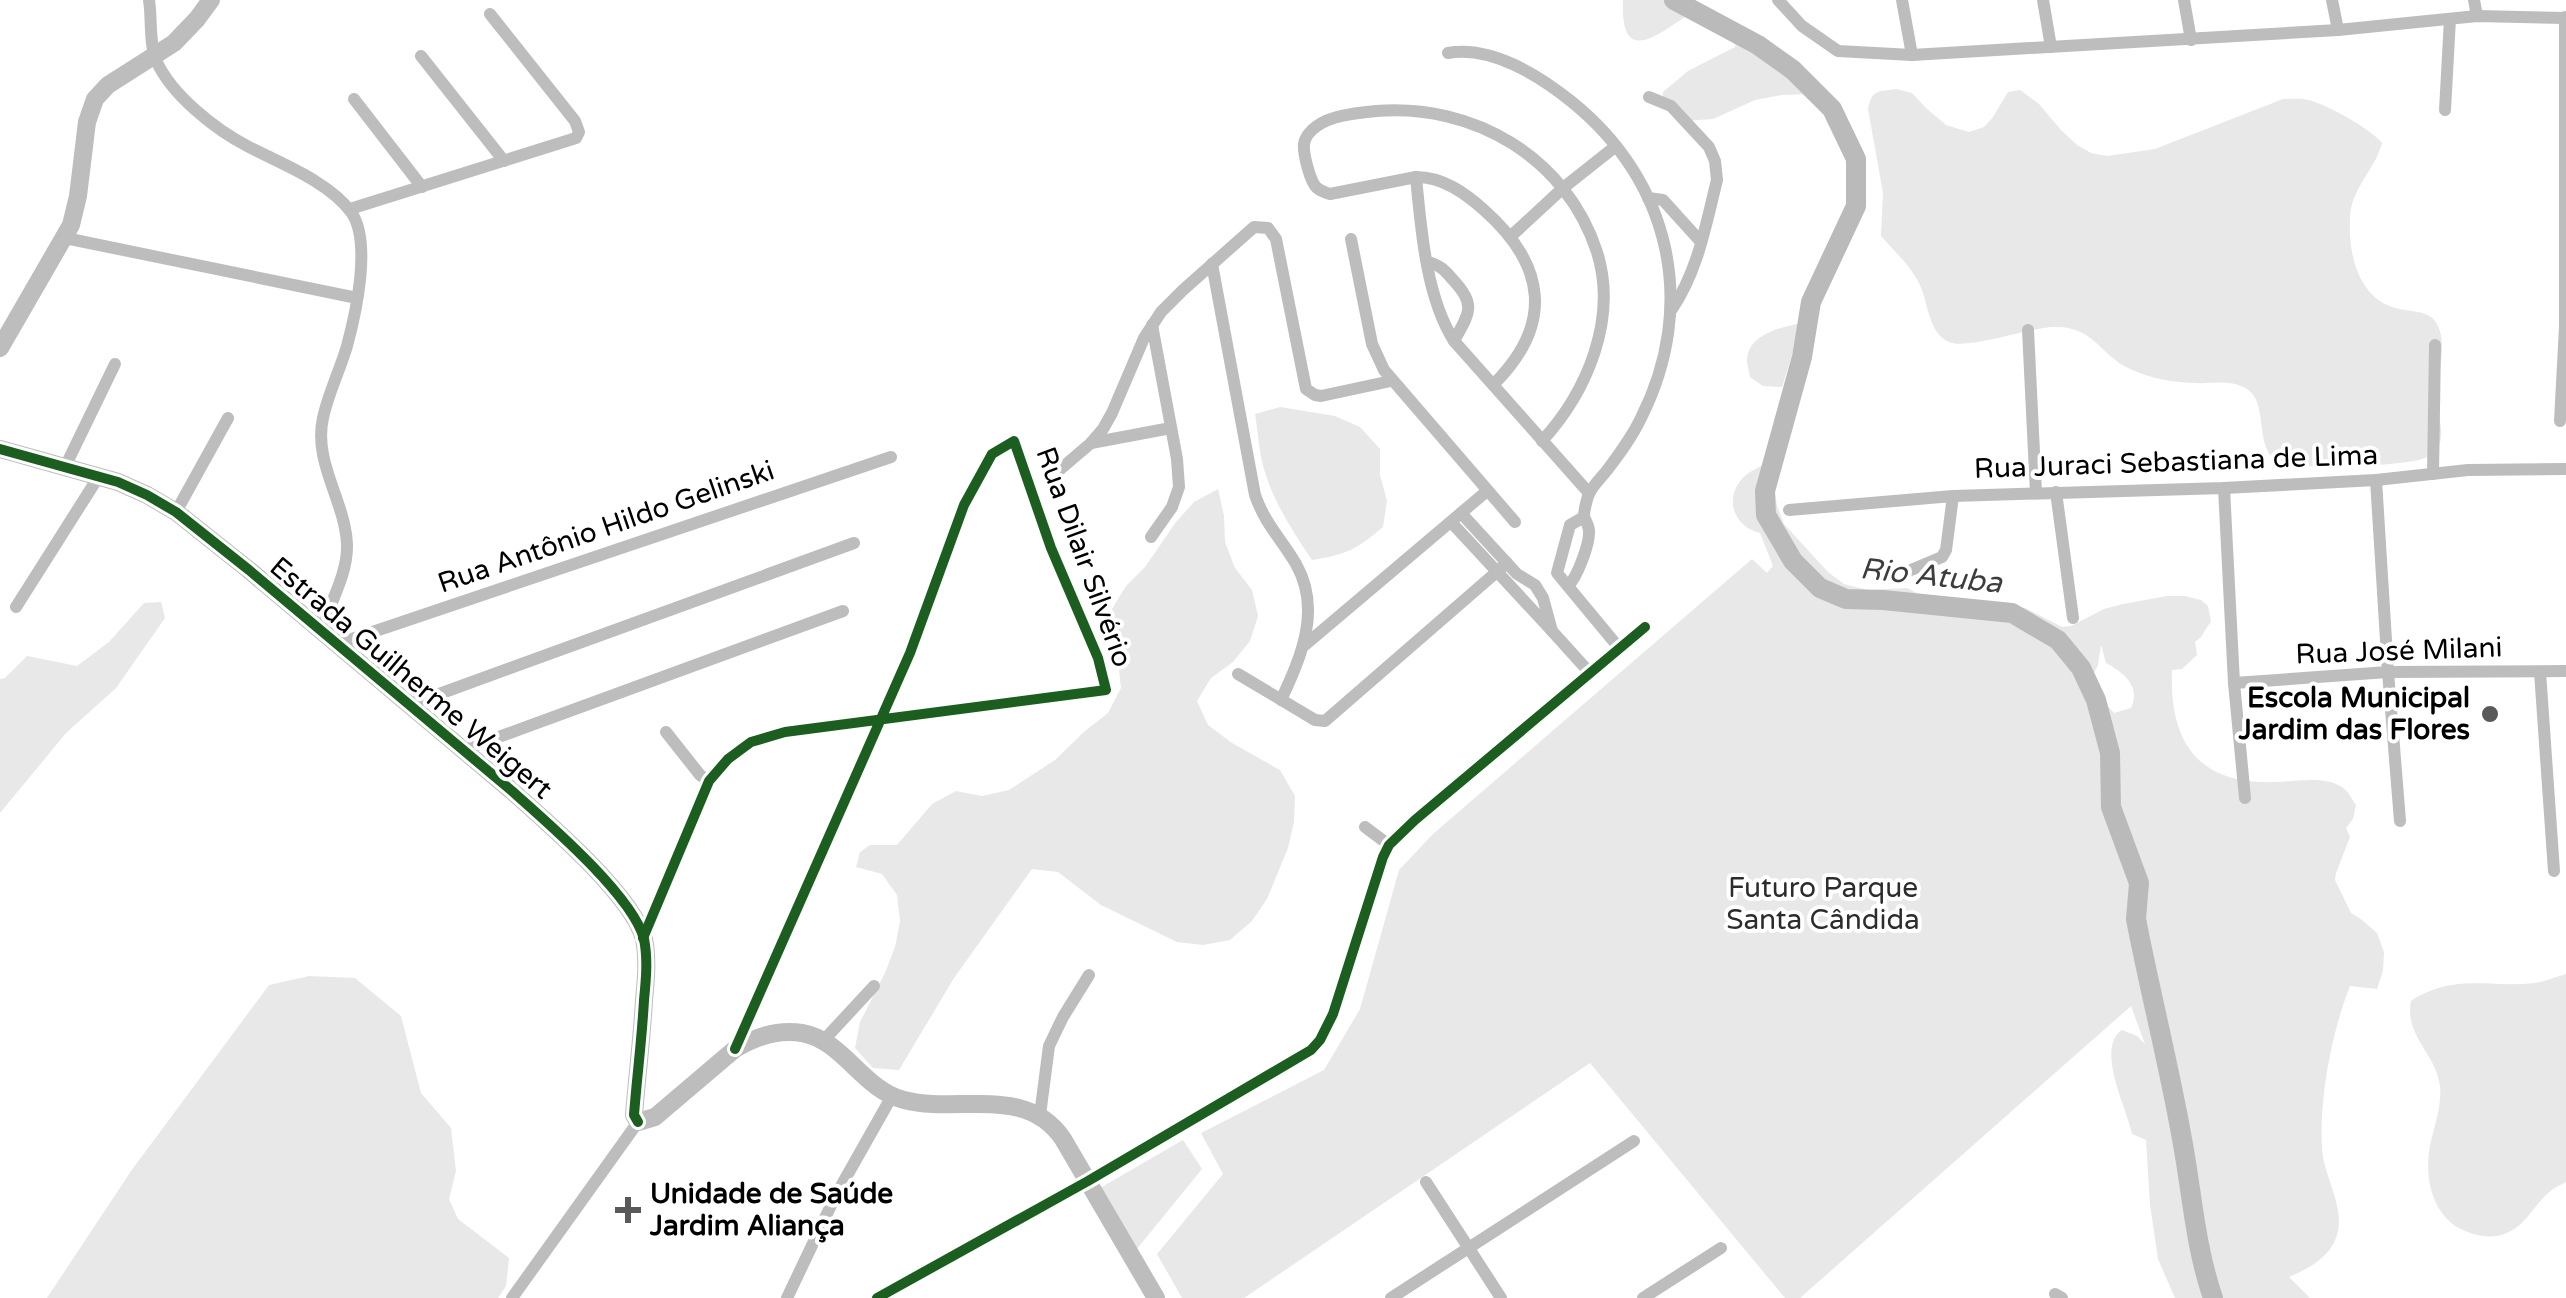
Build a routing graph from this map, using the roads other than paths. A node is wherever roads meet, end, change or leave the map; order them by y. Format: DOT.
graph roads {
  1 [pos="149,0"];
  2 [pos="211,0"];
  3 [pos="1778,0"];
  4 [pos="1902,0"];
  5 [pos="2043,0"];
  6 [pos="2184,0"];
  7 [pos="2332,0"];
  8 [pos="2474,0"];
  9 [pos="490,14"];
  10 [pos="2476,16"];
  11 [pos="2565,18"];
  12 [pos="2450,19"];
  13 [pos="2338,30"];
  14 [pos="2191,40"];
  15 [pos="2051,47"];
  16 [pos="1448,53"];
  17 [pos="154,56"];
  18 [pos="421,56"];
  19 [pos="1912,56"];
  20 [pos="1648,97"];
  21 [pos="354,99"];
  22 [pos="2445,110"];
  23 [pos="1616,146"];
  24 [pos="504,161"];
  25 [pos="1416,178"];
  26 [pos="422,187"];
  27 [pos="1563,188"];
  28 [pos="1648,198"];
  29 [pos="350,210"];
  30 [pos="65,238"];
  31 [pos="1510,238"];
  32 [pos="1351,239"];
  33 [pos="1701,242"];
  34 [pos="1428,262"];
  35 [pos="1212,264"];
  36 [pos="357,298"];
  37 [pos="1670,312"];
  38 [pos="1152,324"];
  39 [pos="2028,330"];
  40 [pos="1454,341"];
  41 [pos="2435,345"];
  42 [pos="0,348"];
  43 [pos="114,364"];
  44 [pos="1392,381"];
  45 [pos="1494,384"];
  46 [pos="228,418"];
  47 [pos="2560,420"];
  48 [pos="1171,428"];
  49 [pos="1542,441"];
  50 [pos="1091,443"];
  51 [pos="0,450"];
  52 [pos="890,456"];
  53 [pos="65,467"];
  54 [pos="2566,469"];
  55 [pos="1057,472"];
  56 [pos="2433,474"];
  57 [pos="99,476"];
  58 [pos="2376,480"];
  59 [pos="2224,488"];
  60 [pos="1487,491"];
  61 [pos="2056,492"];
  62 [pos="2036,493"];
  63 [pos="1589,494"];
  64 [pos="1953,496"];
  65 [pos="1788,510"];
  66 [pos="176,512"];
  67 [pos="1456,517"];
  68 [pos="1584,517"];
  69 [pos="1515,522"];
  70 [pos="1152,538"];
  71 [pos="854,543"];
  72 [pos="1501,568"];
  73 [pos="1911,570"];
  74 [pos="1568,586"];
  75 [pos="1540,592"];
  76 [pos="1524,603"];
  77 [pos="16,607"];
  78 [pos="842,611"];
  79 [pos="2073,618"];
  80 [pos="1645,627"];
  81 [pos="322,631"];
  82 [pos="1552,631"];
  83 [pos="337,644"];
  84 [pos="1305,645"];
  85 [pos="1620,649"];
  86 [pos="2566,671"];
  87 [pos="2388,672"];
  88 [pos="2540,672"];
  89 [pos="1238,674"];
  90 [pos="1590,674"];
  91 [pos="2234,683"];
  92 [pos="1281,700"];
  93 [pos="409,705"];
  94 [pos="881,719"];
  95 [pos="666,732"];
  96 [pos="464,750"];
  97 [pos="709,781"];
  98 [pos="2245,798"];
  99 [pos="2400,821"];
  100 [pos="1364,827"];
  101 [pos="1390,845"];
  102 [pos="2554,871"];
  103 [pos="643,938"];
  104 [pos="1089,975"];
  105 [pos="874,986"];
  106 [pos="823,1041"];
  107 [pos="735,1049"];
  108 [pos="892,1096"];
  109 [pos="1040,1116"];
  110 [pos="638,1122"];
  111 [pos="1634,1142"];
  112 [pos="1088,1181"];
  113 [pos="1426,1182"];
  114 [pos="1469,1248"];
  115 [pos="1721,1248"];
  116 [pos="512,1298"];
  117 [pos="787,1298"];
  118 [pos="877,1298"];
  119 [pos="1156,1298"];
  120 [pos="1391,1298"];
  121 [pos="1501,1298"];
  122 [pos="1643,1298"];
  1 -- 17 [label="street"];
  2 -- 17 [label="street"];
  3 -- 19 [label="street"];
  4 -- 19 [label="street"];
  5 -- 15 [label="street"];
  6 -- 14 [label="street"];
  7 -- 13 [label="street"];
  8 -- 10 [label="street"];
  9 -- 24 [label="street"];
  10 -- 11 [label="street"];
  10 -- 12 [label="street"];
  11 -- 47 [label="street"];
  12 -- 13 [label="street"];
  12 -- 22 [label="street"];
  13 -- 14 [label="street"];
  14 -- 15 [label="street"];
  15 -- 19 [label="street"];
  16 -- 23 [label="street"];
  17 -- 29 [label="street"];
  17 -- 30 [label="street"];
  18 -- 24 [label="street"];
  20 -- 33 [label="street"];
  21 -- 26 [label="street"];
  23 -- 27 [label="street"];
  23 -- 28 [label="street"];
  24 -- 26 [label="street"];
  25 -- 27 [label="street"];
  25 -- 31 [label="street"];
  25 -- 34 [label="street"];
  26 -- 29 [label="street"];
  27 -- 31 [label="street"];
  27 -- 49 [label="street"];
  28 -- 33 [label="street"];
  28 -- 37 [label="street"];
  29 -- 36 [label="street"];
  30 -- 36 [label="street"];
  30 -- 42 [label="street"];
  31 -- 45 [label="street"];
  32 -- 44 [label="street"];
  33 -- 37 [label="street"];
  34 -- 40 [label="street"];
  34 -- 40 [label="street"];
  35 -- 38 [label="street"];
  35 -- 44 [label="street"];
  35 -- 84 [label="street"];
  36 -- 81 [label="street"];
  37 -- 63 [label="street"];
  38 -- 48 [label="street"];
  38 -- 50 [label="street"];
  39 -- 62 [label="street"];
  40 -- 45 [label="street"];
  41 -- 56 [label="street"];
  43 -- 53 [label="street"];
  44 -- 60 [label="street"];
  45 -- 49 [label="street"];
  46 -- 66 [label="street"];
  48 -- 50 [label="street"];
  48 -- 70 [label="street"];
  49 -- 63 [label="street"];
  50 -- 55 [label="street"];
  51 -- 53 [label="street, Estrada Guilherme Weigert"];
  52 -- 83 [label="street, Rua Antônio Hildo Gelinski"];
  53 -- 57 [label="street, Estrada Guilherme Weigert"];
  54 -- 56 [label="street, Rua Juraci Sebastiana de Lima"];
  56 -- 58 [label="street, Rua Juraci Sebastiana de Lima"];
  57 -- 66 [label="street, Estrada Guilherme Weigert"];
  57 -- 77 [label="street"];
  58 -- 59 [label="street, Rua Juraci Sebastiana de Lima"];
  58 -- 87 [label="street"];
  59 -- 61 [label="street, Rua Juraci Sebastiana de Lima"];
  59 -- 91 [label="street"];
  60 -- 67 [label="street"];
  60 -- 69 [label="street"];
  61 -- 62 [label="street, Rua Juraci Sebastiana de Lima"];
  61 -- 79 [label="street"];
  62 -- 64 [label="street, Rua Juraci Sebastiana de Lima"];
  63 -- 68 [label="street"];
  64 -- 65 [label="street, Rua Juraci Sebastiana de Lima"];
  64 -- 73 [label="street"];
  66 -- 81 [label="street, Estrada Guilherme Weigert"];
  67 -- 72 [label="street"];
  67 -- 84 [label="street"];
  68 -- 74 [label="street"];
  68 -- 74 [label="street"];
  71 -- 93 [label="street"];
  72 -- 75 [label="street"];
  72 -- 76 [label="street"];
  72 -- 92 [label="street"];
  74 -- 85 [label="street"];
  75 -- 76 [label="street"];
  75 -- 82 [label="street"];
  76 -- 82 [label="street"];
  78 -- 96 [label="street"];
  80 -- 85 [label="street"];
  81 -- 83 [label="street, Estrada Guilherme Weigert"];
  82 -- 90 [label="street"];
  83 -- 93 [label="street, Estrada Guilherme Weigert"];
  84 -- 92 [label="street"];
  85 -- 90 [label="street"];
  86 -- 88 [label="street, Rua José Milani"];
  87 -- 88 [label="street, Rua José Milani"];
  87 -- 91 [label="street, Rua José Milani"];
  87 -- 99 [label="street"];
  88 -- 102 [label="street"];
  89 -- 92 [label="street"];
  90 -- 101 [label="street"];
  91 -- 98 [label="street"];
  93 -- 96 [label="street, Estrada Guilherme Weigert"];
  94 -- 94 [label="street, Rua Dilair Silvério"];
  94 -- 97 [label="street"];
  94 -- 107 [label="street"];
  95 -- 97 [label="street"];
  96 -- 103 [label="street, Estrada Guilherme Weigert"];
  97 -- 103 [label="street"];
  100 -- 101 [label="street"];
  101 -- 112 [label="street"];
  103 -- 110 [label="street, Estrada Guilherme Weigert"];
  104 -- 109 [label="street"];
  105 -- 106 [label="street"];
  106 -- 107 [label="street"];
  106 -- 108 [label="street"];
  107 -- 110 [label="street"];
  108 -- 109 [label="street"];
  108 -- 117 [label="street"];
  109 -- 112 [label="street"];
  110 -- 116 [label="street"];
  111 -- 114 [label="street"];
  112 -- 118 [label="street"];
  112 -- 119 [label="street"];
  113 -- 114 [label="street"];
  114 -- 120 [label="street"];
  114 -- 121 [label="street"];
  115 -- 122 [label="street"];
}
